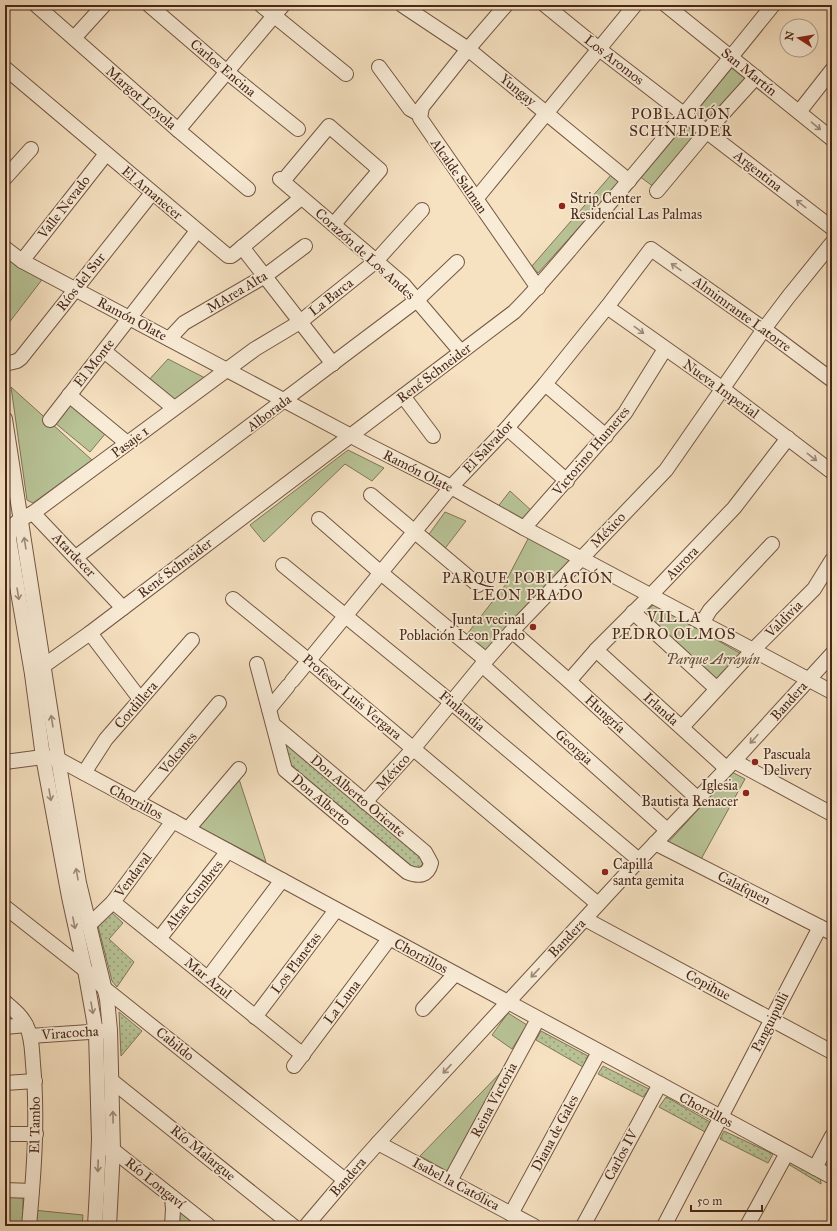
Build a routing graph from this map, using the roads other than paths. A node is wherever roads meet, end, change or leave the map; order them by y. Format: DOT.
graph roads {
  1 [pos="36,5"];
  2 [pos="104,5"];
  3 [pos="149,5"];
  4 [pos="261,5"];
  5 [pos="402,5"];
  6 [pos="506,5"];
  7 [pos="545,5"];
  8 [pos="635,5"];
  9 [pos="666,5"];
  10 [pos="773,5"];
  11 [pos="278,10"];
  12 [pos="74,38"];
  13 [pos="468,49"];
  14 [pos="599,49"];
  15 [pos="731,57"];
  16 [pos="379,67"];
  17 [pos="5,68"];
  18 [pos="832,70"];
  19 [pos="227,72"];
  20 [pos="346,74"];
  21 [pos="756,77"];
  22 [pos="799,112"];
  23 [pos="546,113"];
  24 [pos="420,114"];
  25 [pos="685,114"];
  26 [pos="298,129"];
  27 [pos="178,130"];
  28 [pos="707,131"];
  29 [pos="832,139"];
  30 [pos="31,148"];
  31 [pos="106,154"];
  32 [pos="5,178"];
  33 [pos="629,181"];
  34 [pos="248,189"];
  35 [pos="657,191"];
  36 [pos="152,193"];
  37 [pos="301,198"];
  38 [pos="476,199"];
  39 [pos="422,210"];
  40 [pos="334,224"];
  41 [pos="832,228"];
  42 [pos="197,231"];
  43 [pos="832,243"];
  44 [pos="305,246"];
  45 [pos="5,248"];
  46 [pos="242,248"];
  47 [pos="651,249"];
  48 [pos="22,261"];
  49 [pos="376,262"];
  50 [pos="457,262"];
  51 [pos="265,276"];
  52 [pos="538,288"];
  53 [pos="76,289"];
  54 [pos="417,300"];
  55 [pos="608,307"];
  56 [pos="129,318"];
  57 [pos="300,322"];
  58 [pos="764,329"];
  59 [pos="170,340"];
  60 [pos="665,349"];
  61 [pos="104,351"];
  62 [pos="461,352"];
  63 [pos="5,364"];
  64 [pos="333,364"];
  65 [pos="226,370"];
  66 [pos="832,380"];
  67 [pos="545,384"];
  68 [pos="723,389"];
  69 [pos="69,395"];
  70 [pos="402,396"];
  71 [pos="285,401"];
  72 [pos="174,408"];
  73 [pos="5,419"];
  74 [pos="50,420"];
  75 [pos="507,428"];
  76 [pos="6,435"];
  77 [pos="350,436"];
  78 [pos="433,436"];
  79 [pos="606,436"];
  80 [pos="788,438"];
  81 [pos="127,443"];
  82 [pos="832,472"];
  83 [pos="567,481"];
  84 [pos="450,487"];
  85 [pos="371,495"];
  86 [pos="27,516"];
  87 [pos="319,519"];
  88 [pos="524,528"];
  89 [pos="414,531"];
  90 [pos="772,544"];
  91 [pos="76,557"];
  92 [pos="580,558"];
  93 [pos="832,560"];
  94 [pos="283,565"];
  95 [pos="14,568"];
  96 [pos="381,573"];
  97 [pos="5,580"];
  98 [pos="478,585"];
  99 [pos="651,596"];
  100 [pos="233,599"];
  101 [pos="123,608"];
  102 [pos="633,612"];
  103 [pos="345,616"];
  104 [pos="702,623"];
  105 [pos="512,631"];
  106 [pos="90,633"];
  107 [pos="192,640"];
  108 [pos="596,650"];
  109 [pos="753,650"];
  110 [pos="832,654"];
  111 [pos="309,661"];
  112 [pos="484,662"];
  113 [pos="257,664"];
  114 [pos="44,665"];
  115 [pos="32,674"];
  116 [pos="809,679"];
  117 [pos="569,681"];
  118 [pos="717,689"];
  119 [pos="832,692"];
  120 [pos="140,699"];
  121 [pos="451,702"];
  122 [pos="219,703"];
  123 [pos="269,709"];
  124 [pos="274,725"];
  125 [pos="682,727"];
  126 [pos="413,749"];
  127 [pos="43,757"];
  128 [pos="58,759"];
  129 [pos="5,762"];
  130 [pos="730,765"];
  131 [pos="239,769"];
  132 [pos="84,773"];
  133 [pos="697,798"];
  134 [pos="136,802"];
  135 [pos="365,802"];
  136 [pos="832,814"];
  137 [pos="173,822"];
  138 [pos="188,830"];
  139 [pos="667,830"];
  140 [pos="655,842"];
  141 [pos="228,852"];
  142 [pos="639,860"];
  143 [pos="427,872"];
  144 [pos="282,880"];
  145 [pos="113,902"];
  146 [pos="598,904"];
  147 [pos="5,907"];
  148 [pos="336,910"];
  149 [pos="585,919"];
  150 [pos="89,925"];
  151 [pos="826,930"];
  152 [pos="159,939"];
  153 [pos="389,939"];
  154 [pos="85,970"];
  155 [pos="455,974"];
  156 [pos="208,978"];
  157 [pos="104,988"];
  158 [pos="5,1002"];
  159 [pos="508,1003"];
  160 [pos="423,1009"];
  161 [pos="255,1016"];
  162 [pos="538,1019"];
  163 [pos="771,1020"];
  164 [pos="5,1027"];
  165 [pos="110,1030"];
  166 [pos="28,1031"];
  167 [pos="96,1032"];
  168 [pos="599,1052"];
  169 [pos="832,1052"];
  170 [pos="298,1060"];
  171 [pos="35,1081"];
  172 [pos="112,1081"];
  173 [pos="5,1083"];
  174 [pos="660,1084"];
  175 [pos="721,1118"];
  176 [pos="5,1134"];
  177 [pos="36,1134"];
  178 [pos="832,1136"];
  179 [pos="378,1143"];
  180 [pos="99,1148"];
  181 [pos="113,1150"];
  182 [pos="787,1153"];
  183 [pos="815,1168"];
  184 [pos="832,1177"];
  185 [pos="345,1180"];
  186 [pos="450,1181"];
  187 [pos="5,1190"];
  188 [pos="32,1191"];
  189 [pos="172,1197"];
  190 [pos="511,1214"];
  191 [pos="29,1226"];
  192 [pos="95,1226"];
  193 [pos="109,1226"];
  194 [pos="172,1226"];
  195 [pos="209,1226"];
  196 [pos="293,1226"];
  197 [pos="306,1226"];
  198 [pos="534,1226"];
  199 [pos="583,1226"];
  200 [pos="664,1226"];
  201 [pos="747,1226"];
  1 -- 12 [label="street, Margot Loyola"];
  2 -- 12 [label="street"];
  3 -- 19 [label="street, Carlos Encina"];
  4 -- 11 [label="street"];
  5 -- 13 [label="street, Yungay"];
  6 -- 13 [label="street"];
  7 -- 14 [label="street, Los Aromos"];
  8 -- 14 [label="street"];
  9 -- 15 [label="street, San Martín"];
  10 -- 15 [label="street, René Schneider"];
  11 -- 19 [label="street"];
  11 -- 20 [label="street"];
  12 -- 27 [label="street, Margot Loyola"];
  13 -- 23 [label="street, Yungay"];
  13 -- 24 [label="street"];
  14 -- 23 [label="street"];
  14 -- 25 [label="street, Los Aromos"];
  15 -- 21 [label="street, San Martín"];
  15 -- 25 [label="street, René Schneider"];
  16 -- 24 [label="street, Alcalde Salman"];
  17 -- 31 [label="street, El Amanecer"];
  18 -- 22 [label="street"];
  19 -- 26 [label="street, Carlos Encina"];
  19 -- 27 [label="street"];
  21 -- 22 [label="street, San Martín"];
  21 -- 28 [label="street"];
  22 -- 29 [label="street, San Martín, one-way"];
  23 -- 33 [label="street, Yungay"];
  23 -- 38 [label="street"];
  24 -- 38 [label="street, Alcalde Salman"];
  25 -- 28 [label="street, Argentina"];
  25 -- 33 [label="street, René Schneider"];
  27 -- 34 [label="street, Margot Loyola"];
  28 -- 35 [label="street"];
  41 -- 28 [label="street, Argentina, one-way"];
  30 -- 32 [label="street"];
  31 -- 36 [label="street, El Amanecer"];
  31 -- 48 [label="street, Valle Nevado"];
  33 -- 52 [label="street, René Schneider"];
  36 -- 42 [label="street, El Amanecer"];
  36 -- 53 [label="street, Ríos del Sur"];
  37 -- 40 [label="street, Corazón de Los Andes"];
  37 -- 40 [label="street, Corazón de Los Andes"];
  37 -- 46 [label="street, El Amanecer"];
  38 -- 52 [label="street, Alcalde Salman"];
  39 -- 49 [label="street, La Barca"];
  40 -- 49 [label="street, Corazón de Los Andes"];
  42 -- 46 [label="street, El Amanecer"];
  42 -- 56 [label="street, El Monte"];
  43 -- 58 [label="street, México"];
  44 -- 51 [label="street, MArea Alta"];
  45 -- 48 [label="street, Ramón Olate"];
  46 -- 51 [label="street"];
  47 -- 55 [label="street, El Salvador"];
  58 -- 47 [label="street, Almimrante Latorre, one-way"];
  48 -- 53 [label="street, Ramón Olate"];
  49 -- 54 [label="street, Corazón de Los Andes"];
  49 -- 57 [label="street, La Barca"];
  50 -- 54 [label="street, Alborada"];
  51 -- 57 [label="street"];
  51 -- 59 [label="street, MArea Alta"];
  52 -- 62 [label="street, René Schneider"];
  53 -- 56 [label="street, Ramón Olate"];
  53 -- 63 [label="street, Ríos del Sur"];
  54 -- 62 [label="street, Corazón de Los Andes"];
  54 -- 64 [label="street, Alborada"];
  55 -- 60 [label="street, Nueva Imperial, one-way"];
  55 -- 67 [label="street, El Salvador"];
  56 -- 59 [label="street, Ramón Olate"];
  56 -- 61 [label="street, El Monte"];
  57 -- 64 [label="street"];
  57 -- 65 [label="street, La Barca"];
  58 -- 66 [label="street, Almimrante Latorre"];
  58 -- 68 [label="street, México"];
  59 -- 65 [label="street, Ramón Olate"];
  60 -- 68 [label="street, Nueva Imperial"];
  60 -- 79 [label="street, Victorino Humeres"];
  61 -- 69 [label="street, El Monte"];
  61 -- 72 [label="street"];
  62 -- 70 [label="street, René Schneider"];
  64 -- 71 [label="street, Alborada"];
  65 -- 71 [label="street, Ramón Olate"];
  65 -- 72 [label="street, Pasaje 1"];
  67 -- 75 [label="street, El Salvador"];
  67 -- 79 [label="street"];
  68 -- 80 [label="street, Nueva Imperial"];
  68 -- 92 [label="street, México"];
  69 -- 74 [label="street, El Monte"];
  69 -- 81 [label="street"];
  70 -- 77 [label="street, René Schneider"];
  70 -- 78 [label="street"];
  71 -- 77 [label="street, Ramón Olate"];
  71 -- 91 [label="street, Alborada"];
  72 -- 81 [label="street, Pasaje 1"];
  73 -- 76 [label="street"];
  75 -- 83 [label="street"];
  75 -- 84 [label="street, El Salvador"];
  76 -- 86 [label="street"];
  77 -- 84 [label="street, Ramón Olate"];
  77 -- 101 [label="street, René Schneider"];
  79 -- 83 [label="street, Victorino Humeres"];
  80 -- 82 [label="street, Nueva Imperial, one-way"];
  80 -- 99 [label="street, Aurora"];
  81 -- 86 [label="street, Pasaje 1"];
  83 -- 88 [label="street, Victorino Humeres"];
  84 -- 88 [label="street, Ramón Olate"];
  84 -- 89 [label="street, El Salvador"];
  85 -- 89 [label="street"];
  86 -- 91 [label="street, Atardecer"];
  86 -- 95 [label="street, Pasaje 1"];
  114 -- 86 [label="street, one-way"];
  87 -- 96 [label="street, Georgia"];
  88 -- 92 [label="street, Ramón Olate"];
  89 -- 96 [label="street, El Salvador"];
  89 -- 98 [label="street"];
  90 -- 104 [label="street"];
  91 -- 101 [label="street, Atardecer"];
  92 -- 99 [label="street, Ramón Olate"];
  92 -- 105 [label="street, México"];
  93 -- 109 [label="street, Valdivia"];
  94 -- 103 [label="street, Finlandia"];
  95 -- 97 [label="street"];
  95 -- 115 [label="street, Pasaje 1, one-way"];
  96 -- 103 [label="street, El Salvador"];
  96 -- 112 [label="street, Georgia"];
  99 -- 102 [label="street, Aurora"];
  99 -- 104 [label="street, Ramón Olate"];
  100 -- 111 [label="street, Profesor Luis Vergara"];
  101 -- 106 [label="street, René Schneider"];
  102 -- 108 [label="street, Aurora"];
  102 -- 118 [label="street"];
  103 -- 111 [label="street, El Salvador"];
  103 -- 121 [label="street, Finlandia"];
  104 -- 109 [label="street, Ramón Olate"];
  105 -- 112 [label="street, México"];
  105 -- 117 [label="street, Hungría"];
  106 -- 114 [label="street, René Schneider"];
  106 -- 120 [label="street"];
  107 -- 120 [label="street, Cordillera"];
  108 -- 117 [label="street, Aurora"];
  108 -- 125 [label="street, Irlanda"];
  109 -- 116 [label="street, Ramón Olate"];
  109 -- 118 [label="street, Valdivia"];
  110 -- 116 [label="street, Bandera"];
  111 -- 123 [label="street, El Salvador"];
  111 -- 126 [label="street, Profesor Luis Vergara"];
  112 -- 121 [label="street, México"];
  112 -- 139 [label="street, Georgia"];
  113 -- 123 [label="street, Don Alberto"];
  114 -- 115 [label="street, René Schneider"];
  128 -- 114 [label="street, one-way"];
  115 -- 127 [label="street, Pasaje 1"];
  116 -- 119 [label="street, Ramón Olate"];
  116 -- 130 [label="street, Bandera, one-way"];
  117 -- 133 [label="street, Hungría"];
  118 -- 125 [label="street, Valdivia"];
  120 -- 132 [label="street, Cordillera"];
  121 -- 126 [label="street, México"];
  121 -- 142 [label="street, Finlandia"];
  122 -- 134 [label="street, Volcanes"];
  123 -- 124 [label="street, Don Alberto"];
  124 -- 135 [label="street, Don Alberto Oriente"];
  124 -- 143 [label="street, Don Alberto"];
  125 -- 130 [label="street, Irlanda"];
  126 -- 135 [label="street, México"];
  126 -- 146 [label="street, Profesor Luis Vergara"];
  127 -- 128 [label="street, Chorrillos"];
  127 -- 129 [label="street, Chorrillos"];
  127 -- 154 [label="street, Pasaje 1, one-way"];
  128 -- 132 [label="street, Chorrillos"];
  150 -- 128 [label="street, one-way"];
  130 -- 133 [label="street, Bandera"];
  130 -- 136 [label="street, Irlanda"];
  131 -- 138 [label="street"];
  132 -- 134 [label="street, Chorrillos"];
  133 -- 139 [label="street, Bandera"];
  134 -- 137 [label="street, Chorrillos"];
  135 -- 143 [label="street, Don Alberto Oriente"];
  137 -- 138 [label="street, Chorrillos"];
  137 -- 145 [label="street, Vendaval"];
  138 -- 141 [label="street, Chorrillos"];
  139 -- 140 [label="street, Bandera"];
  140 -- 142 [label="street, Bandera"];
  140 -- 151 [label="street, Calafquen"];
  141 -- 144 [label="street, Chorrillos"];
  141 -- 152 [label="street, Altas Cumbres"];
  142 -- 146 [label="street, Bandera"];
  144 -- 148 [label="street, Chorrillos"];
  144 -- 156 [label="street"];
  145 -- 150 [label="street, Vendaval"];
  145 -- 152 [label="street, Mar Azul"];
  146 -- 149 [label="street, Bandera"];
  147 -- 154 [label="street, Cabildo"];
  148 -- 153 [label="street, Chorrillos"];
  148 -- 161 [label="street, Los Planetas"];
  149 -- 159 [label="street, Bandera, one-way"];
  149 -- 163 [label="street, Copihue"];
  150 -- 157 [label="street"];
  151 -- 163 [label="street, Panguipulli"];
  152 -- 156 [label="street, Mar Azul"];
  153 -- 155 [label="street, Chorrillos"];
  153 -- 170 [label="street, La Luna"];
  154 -- 157 [label="street, Cabildo"];
  154 -- 167 [label="street, Pasaje 1, one-way"];
  155 -- 159 [label="street, Chorrillos"];
  155 -- 160 [label="street"];
  156 -- 161 [label="street, Mar Azul"];
  157 -- 165 [label="street"];
  157 -- 185 [label="street, Cabildo"];
  158 -- 166 [label="street"];
  159 -- 162 [label="street, Chorrillos"];
  159 -- 179 [label="street, Bandera, one-way"];
  161 -- 170 [label="street, Mar Azul"];
  162 -- 168 [label="street, Chorrillos"];
  162 -- 186 [label="street, Reina Victoria"];
  163 -- 169 [label="street, Copihue"];
  163 -- 175 [label="street, Panguipulli"];
  164 -- 166 [label="street, Viracocha"];
  165 -- 167 [label="street, Viracocha"];
  165 -- 172 [label="street"];
  166 -- 167 [label="street, Viracocha"];
  166 -- 171 [label="street, El Tambo"];
  167 -- 180 [label="street, Pasaje 1"];
  168 -- 174 [label="street, Chorrillos"];
  168 -- 190 [label="street, Diana de Gales"];
  171 -- 173 [label="street"];
  171 -- 177 [label="street, El Tambo"];
  181 -- 172 [label="street, one-way"];
  172 -- 196 [label="street, Río Malargue"];
  174 -- 175 [label="street, Chorrillos"];
  174 -- 199 [label="street, Carlos IV"];
  175 -- 182 [label="street, Chorrillos"];
  175 -- 200 [label="street, Panguipulli"];
  176 -- 177 [label="street"];
  177 -- 188 [label="street, El Tambo"];
  178 -- 183 [label="street"];
  179 -- 185 [label="street, Bandera"];
  179 -- 186 [label="street, Isabel la Católica"];
  180 -- 181 [label="street, Río Longaví"];
  180 -- 192 [label="street, Pasaje 1, one-way"];
  181 -- 189 [label="street, Río Longaví"];
  181 -- 193 [label="street"];
  182 -- 183 [label="street, Chorrillos"];
  182 -- 201 [label="street"];
  183 -- 184 [label="street, Chorrillos"];
  185 -- 197 [label="street, Bandera"];
  186 -- 190 [label="street, Isabel la Católica"];
  187 -- 188 [label="street"];
  188 -- 191 [label="street, El Tambo"];
  189 -- 194 [label="street"];
  189 -- 195 [label="street, Río Longaví"];
  190 -- 198 [label="street, Isabel la Católica"];
}
